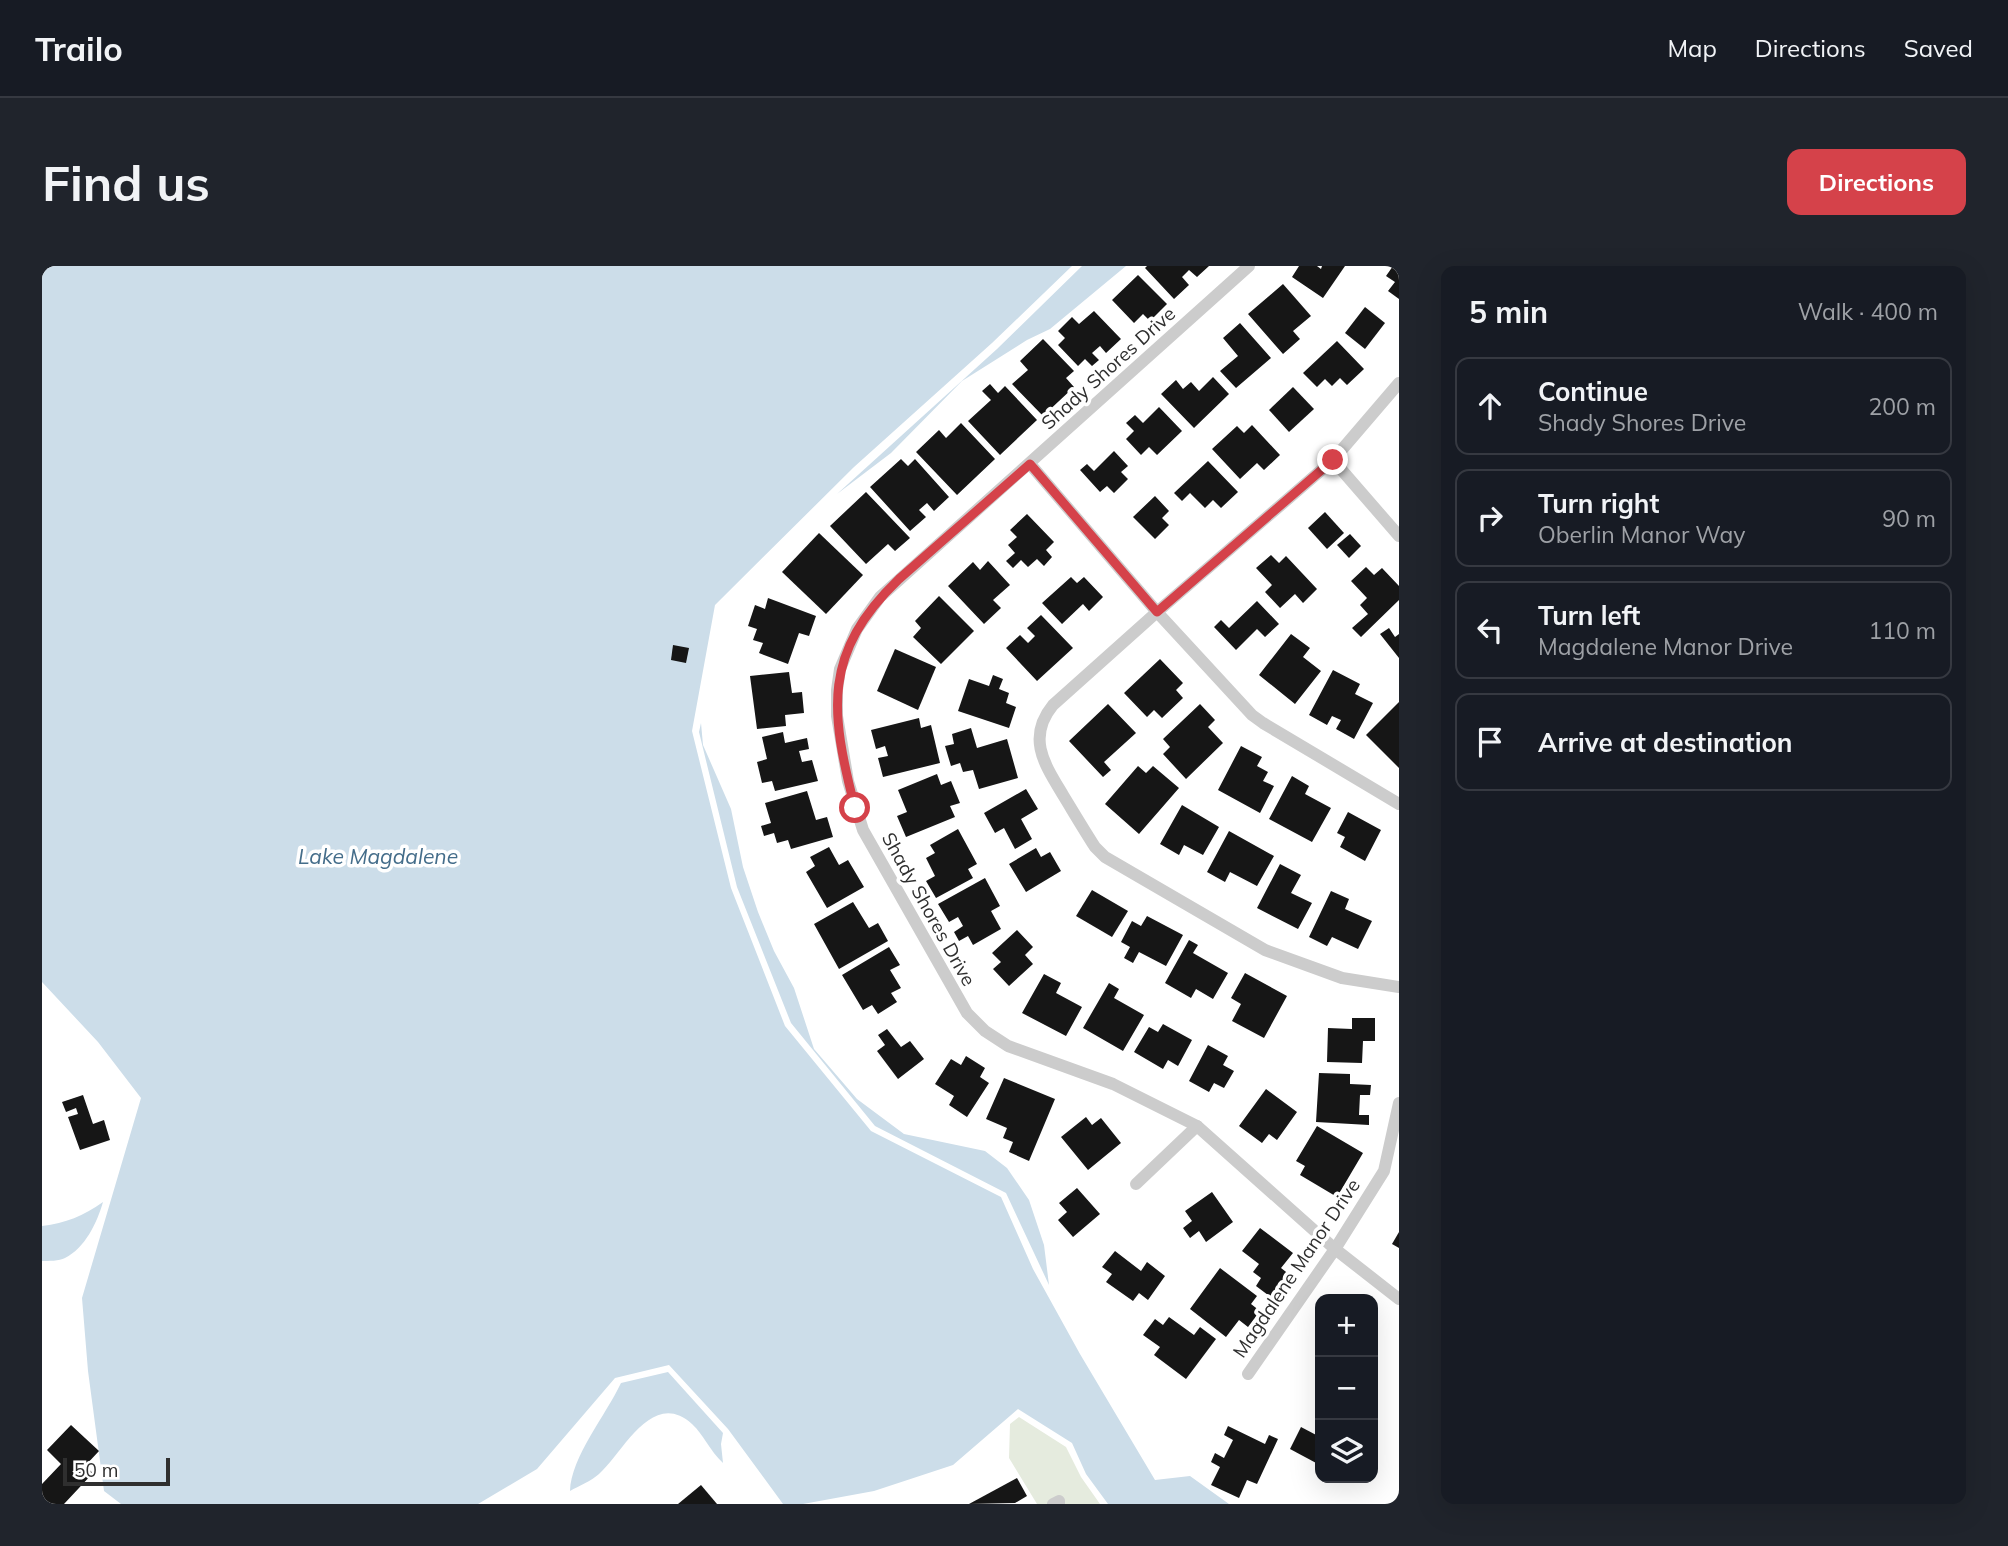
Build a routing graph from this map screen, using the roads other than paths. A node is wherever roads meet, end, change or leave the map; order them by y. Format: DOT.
graph roads {
  1 [pos="1249,266"];
  2 [pos="1399,383"];
  3 [pos="1333,460"];
  4 [pos="1030,464"];
  5 [pos="1399,536"];
  6 [pos="1157,612"];
  7 [pos="1399,804"];
  8 [pos="1399,987"];
  9 [pos="1399,1103"];
  10 [pos="1197,1126"];
  11 [pos="1136,1184"];
  12 [pos="1335,1250"];
  13 [pos="1399,1299"];
  14 [pos="1248,1374"];
  15 [pos="1054,1504"];
  16 [pos="1059,1504"];
  1 -- 4 [label="street, Shady Shores Drive"];
  2 -- 3 [label="street"];
  3 -- 5 [label="street"];
  3 -- 6 [label="street"];
  4 -- 6 [label="street"];
  4 -- 10 [label="street, Shady Shores Drive"];
  6 -- 7 [label="street"];
  6 -- 8 [label="street"];
  9 -- 12 [label="street, Magdalene Manor Drive"];
  10 -- 11 [label="street"];
  10 -- 12 [label="street, Shady Shores Drive"];
  12 -- 13 [label="street, Shady Shores Drive"];
  12 -- 14 [label="street, Magdalene Manor Drive"];
  15 -- 16 [label="street"];
}
